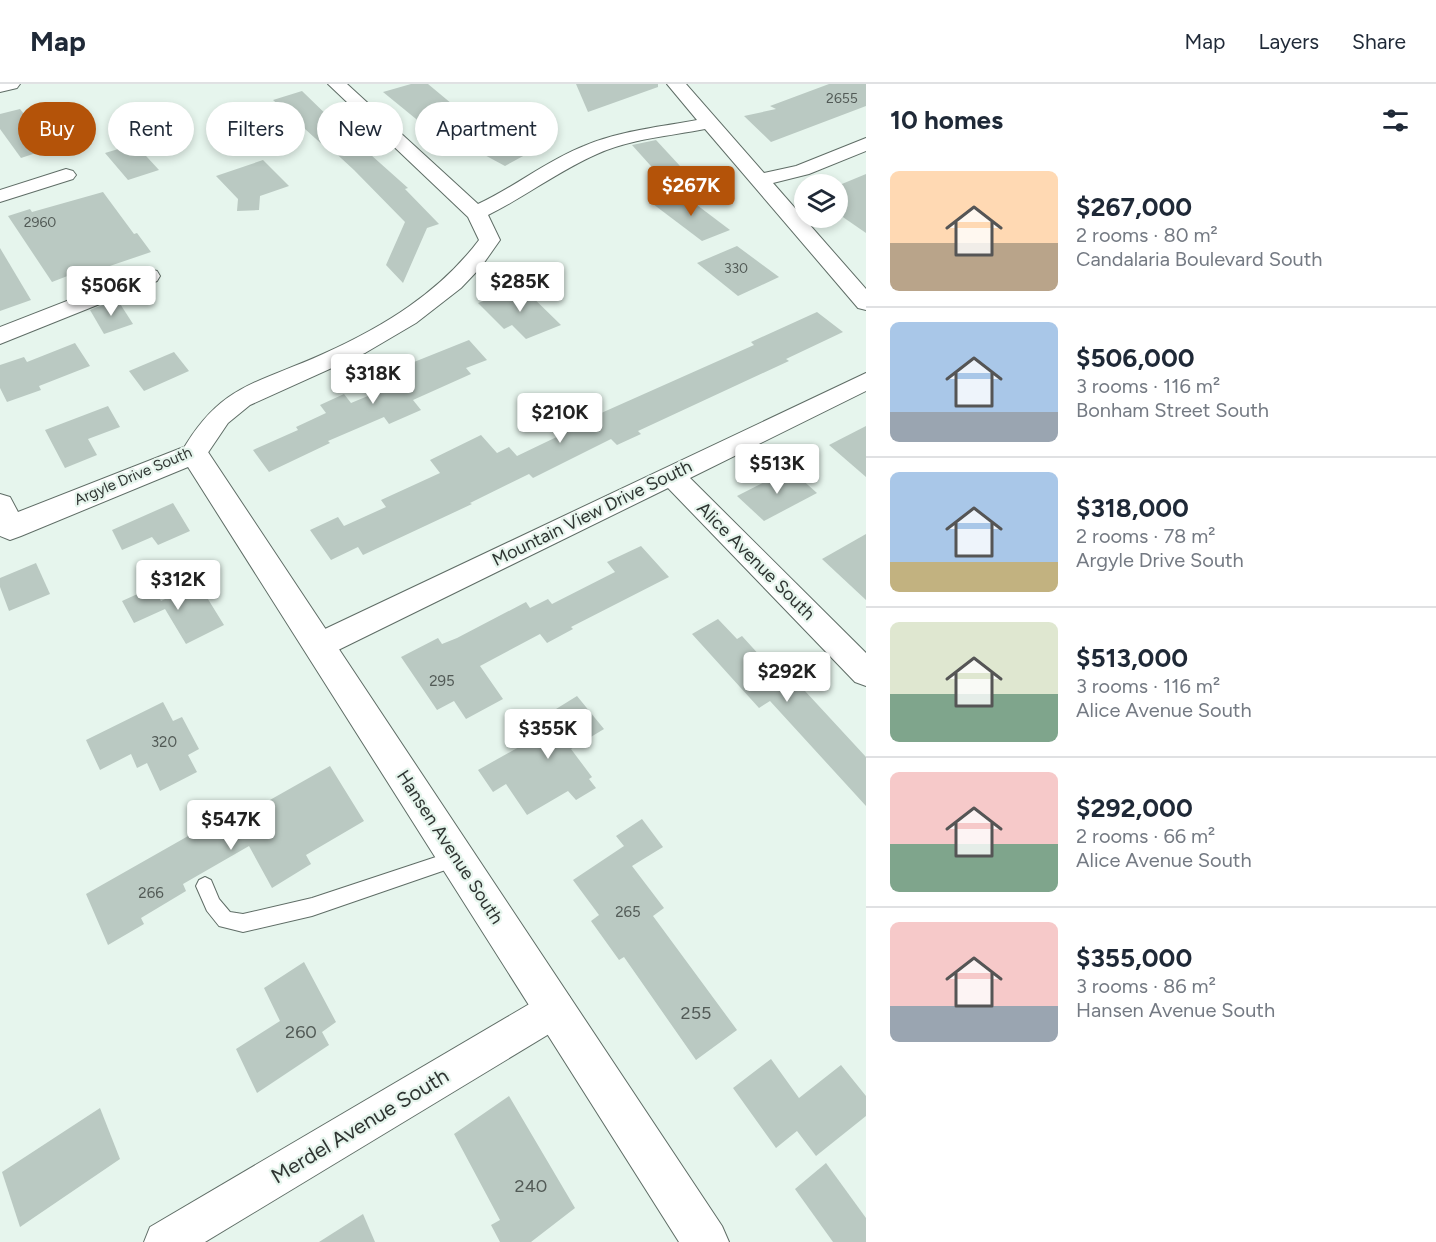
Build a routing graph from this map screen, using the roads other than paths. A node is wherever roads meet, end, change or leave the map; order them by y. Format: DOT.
graph roads {
  1 [pos="11,84"];
  2 [pos="337,84"];
  3 [pos="676,84"];
  4 [pos="0,87"];
  5 [pos="710,123"];
  6 [pos="866,144"];
  7 [pos="66,175"];
  8 [pos="760,180"];
  9 [pos="0,196"];
  10 [pos="476,213"];
  11 [pos="150,276"];
  12 [pos="866,303"];
  13 [pos="0,336"];
  14 [pos="866,381"];
  15 [pos="194,453"];
  16 [pos="671,475"];
  17 [pos="3,522"];
  18 [pos="318,646"];
  19 [pos="866,673"];
  20 [pos="457,858"];
  21 [pos="205,886"];
  22 [pos="556,1009"];
  23 [pos="165,1242"];
  24 [pos="706,1242"];
  1 -- 4 [label="street"];
  2 -- 10 [label="street"];
  3 -- 5 [label="street"];
  5 -- 8 [label="street"];
  5 -- 10 [label="street"];
  6 -- 8 [label="street"];
  7 -- 9 [label="street"];
  8 -- 12 [label="street"];
  10 -- 15 [label="street, Argyle Drive South"];
  11 -- 13 [label="street"];
  14 -- 16 [label="street, Mountain View Drive South"];
  15 -- 17 [label="street, Argyle Drive South"];
  15 -- 18 [label="street, Hansen Avenue South"];
  16 -- 18 [label="street, Mountain View Drive South"];
  16 -- 19 [label="street, Alice Avenue South"];
  18 -- 20 [label="street, Hansen Avenue South"];
  20 -- 21 [label="lane"];
  20 -- 22 [label="street, Hansen Avenue South"];
  22 -- 23 [label="street, Merdel Avenue South"];
  22 -- 24 [label="street, Hansen Avenue South"];
}
